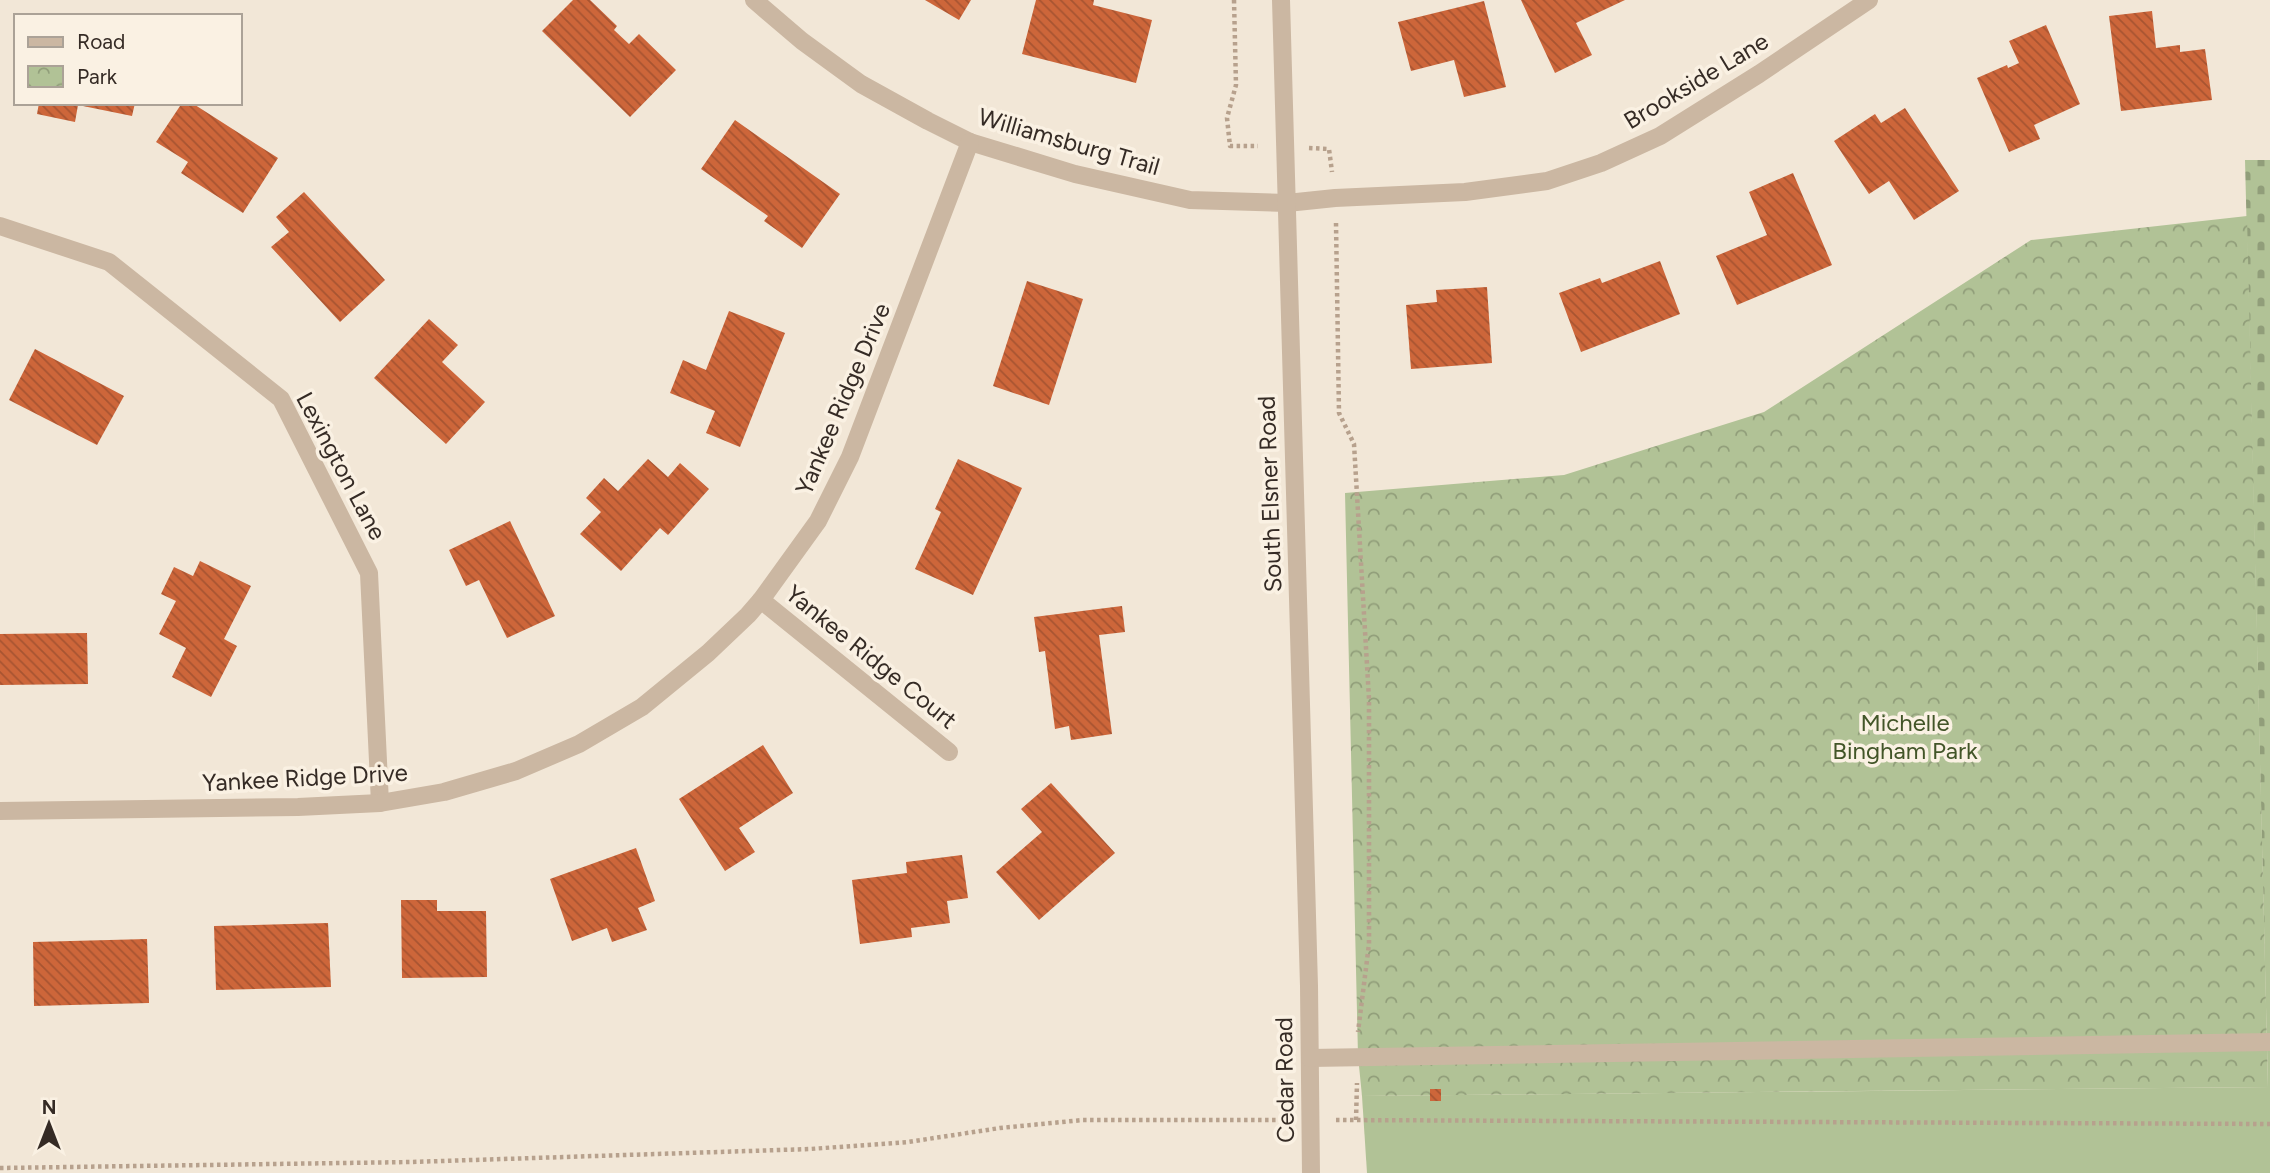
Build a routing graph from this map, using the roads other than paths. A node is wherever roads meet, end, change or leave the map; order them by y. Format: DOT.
graph roads {
  1 [pos="754,0"];
  2 [pos="1281,0"];
  3 [pos="1868,0"];
  4 [pos="970,142"];
  5 [pos="1287,203"];
  6 [pos="0,226"];
  7 [pos="761,600"];
  8 [pos="949,752"];
  9 [pos="380,803"];
  10 [pos="0,811"];
  11 [pos="1309,986"];
  12 [pos="2270,1042"];
  13 [pos="1310,1058"];
  14 [pos="1311,1173"];
  1 -- 4 [label="street, Williamsburg Trail"];
  2 -- 5 [label="street, South Elsner Road"];
  3 -- 5 [label="street, Brookside Lane"];
  4 -- 5 [label="street, Williamsburg Trail"];
  4 -- 7 [label="street, Yankee Ridge Drive"];
  5 -- 11 [label="street, South Elsner Road"];
  6 -- 9 [label="street, Lexington Lane"];
  7 -- 8 [label="street, Yankee Ridge Court"];
  7 -- 9 [label="street, Yankee Ridge Drive"];
  9 -- 10 [label="street, Yankee Ridge Drive"];
  11 -- 13 [label="street, Cedar Road"];
  12 -- 13 [label="street"];
  13 -- 14 [label="street, Cedar Road"];
}
